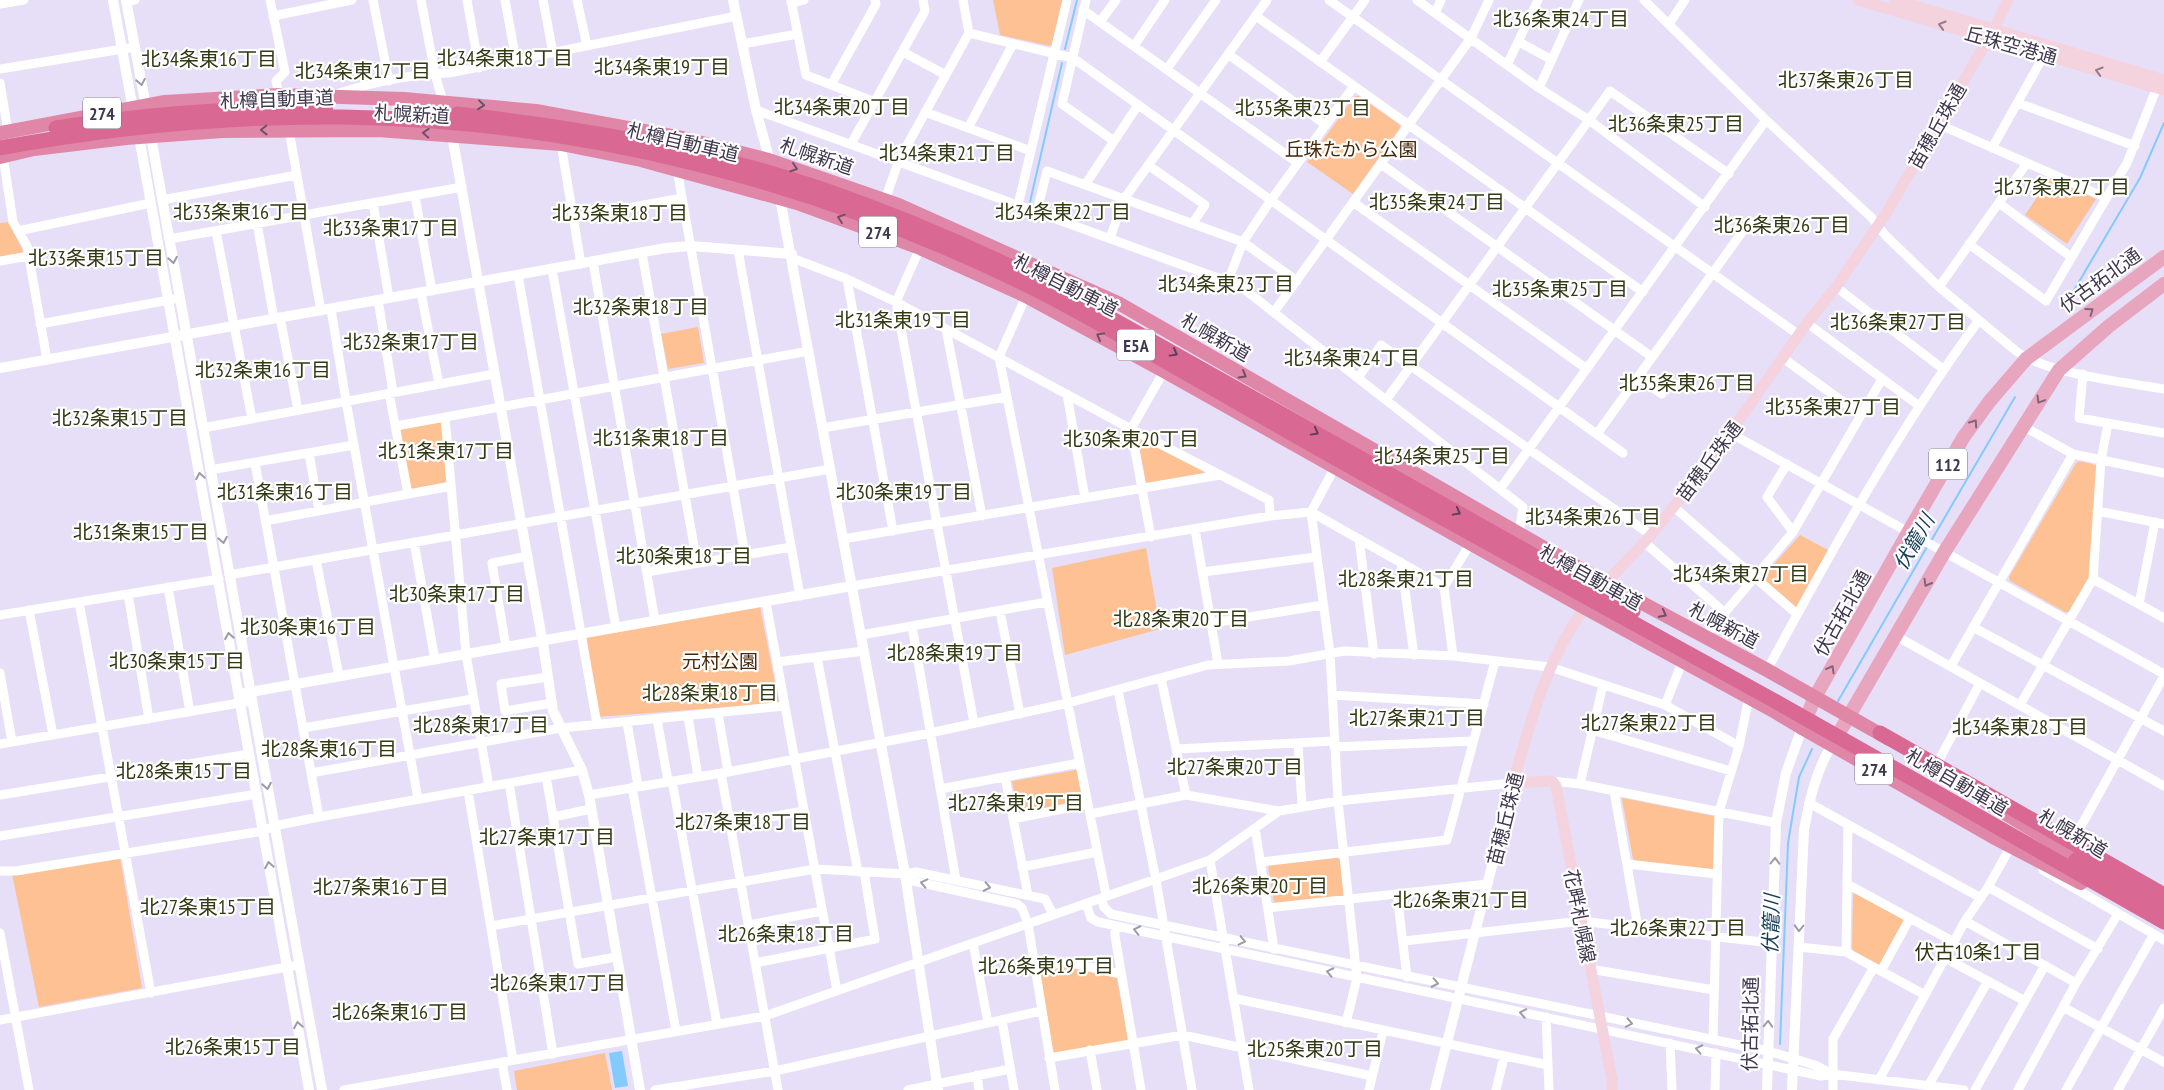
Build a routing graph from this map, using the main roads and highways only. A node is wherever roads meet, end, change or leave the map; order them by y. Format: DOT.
graph roads {
  1 [pos="1858,0"];
  2 [pos="1895,0"];
  3 [pos="2008,0"];
  4 [pos="1991,34"];
  5 [pos="2162,87"];
  6 [pos="3,134"];
  7 [pos="1,154"];
  8 [pos="2164,256"];
  9 [pos="2164,284"];
  10 [pos="1604,584"];
  11 [pos="1585,608"];
  12 [pos="1815,697"];
  13 [pos="1849,716"];
  14 [pos="1802,728"];
  15 [pos="1880,733"];
  16 [pos="1832,745"];
  17 [pos="1552,781"];
  18 [pos="2082,884"];
  19 [pos="2164,894"];
  20 [pos="2164,910"];
  21 [pos="2162,929"];
  22 [pos="1612,1090"];
  4 -- 1 [label="main road, 丘珠空港通, one-way"];
  2 -- 4 [label="main road, 丘珠空港通"];
  3 -- 4 [label="main road, 苗穂丘珠通"];
  4 -- 5 [label="main road, 丘珠空港通"];
  4 -- 10 [label="main road, 苗穂丘珠通"];
  6 -- 10 [label="highway, 札幌新道 / 274, one-way"];
  6 -- 20 [label="highway, 札樽自動車道 / E5A, one-way"];
  11 -- 7 [label="highway, 札幌新道 / 274, one-way"];
  7 -- 21 [label="highway, 札樽自動車道 / E5A"];
  12 -- 8 [label="main road, 伏古拓北通 / 112, one-way"];
  9 -- 13 [label="main road, 112, one-way"];
  10 -- 11 [label="main road, 苗穂丘珠通"];
  10 -- 12 [label="highway, 札幌新道 / 274, one-way"];
  11 -- 14 [label="highway, 札幌新道 / 274"];
  11 -- 17 [label="main road, 苗穂丘珠通"];
  12 -- 13 [label="highway, 札幌新道 / 274"];
  12 -- 14 [label="main road, 伏古拓北通 / 112"];
  13 -- 15 [label="highway, 札幌新道 / 274"];
  13 -- 16 [label="main road, 112"];
  14 -- 16 [label="highway, 札幌新道 / 274"];
  15 -- 19 [label="highway"];
  15 -- 20 [label="highway, 札幌新道 / 274"];
  16 -- 18 [label="highway, 札幌新道 / 274"];
  17 -- 22 [label="main road, 花畔札幌線"];
  18 -- 21 [label="highway, 札幌新道 / 274"];
  18 -- 21 [label="highway"];
}
